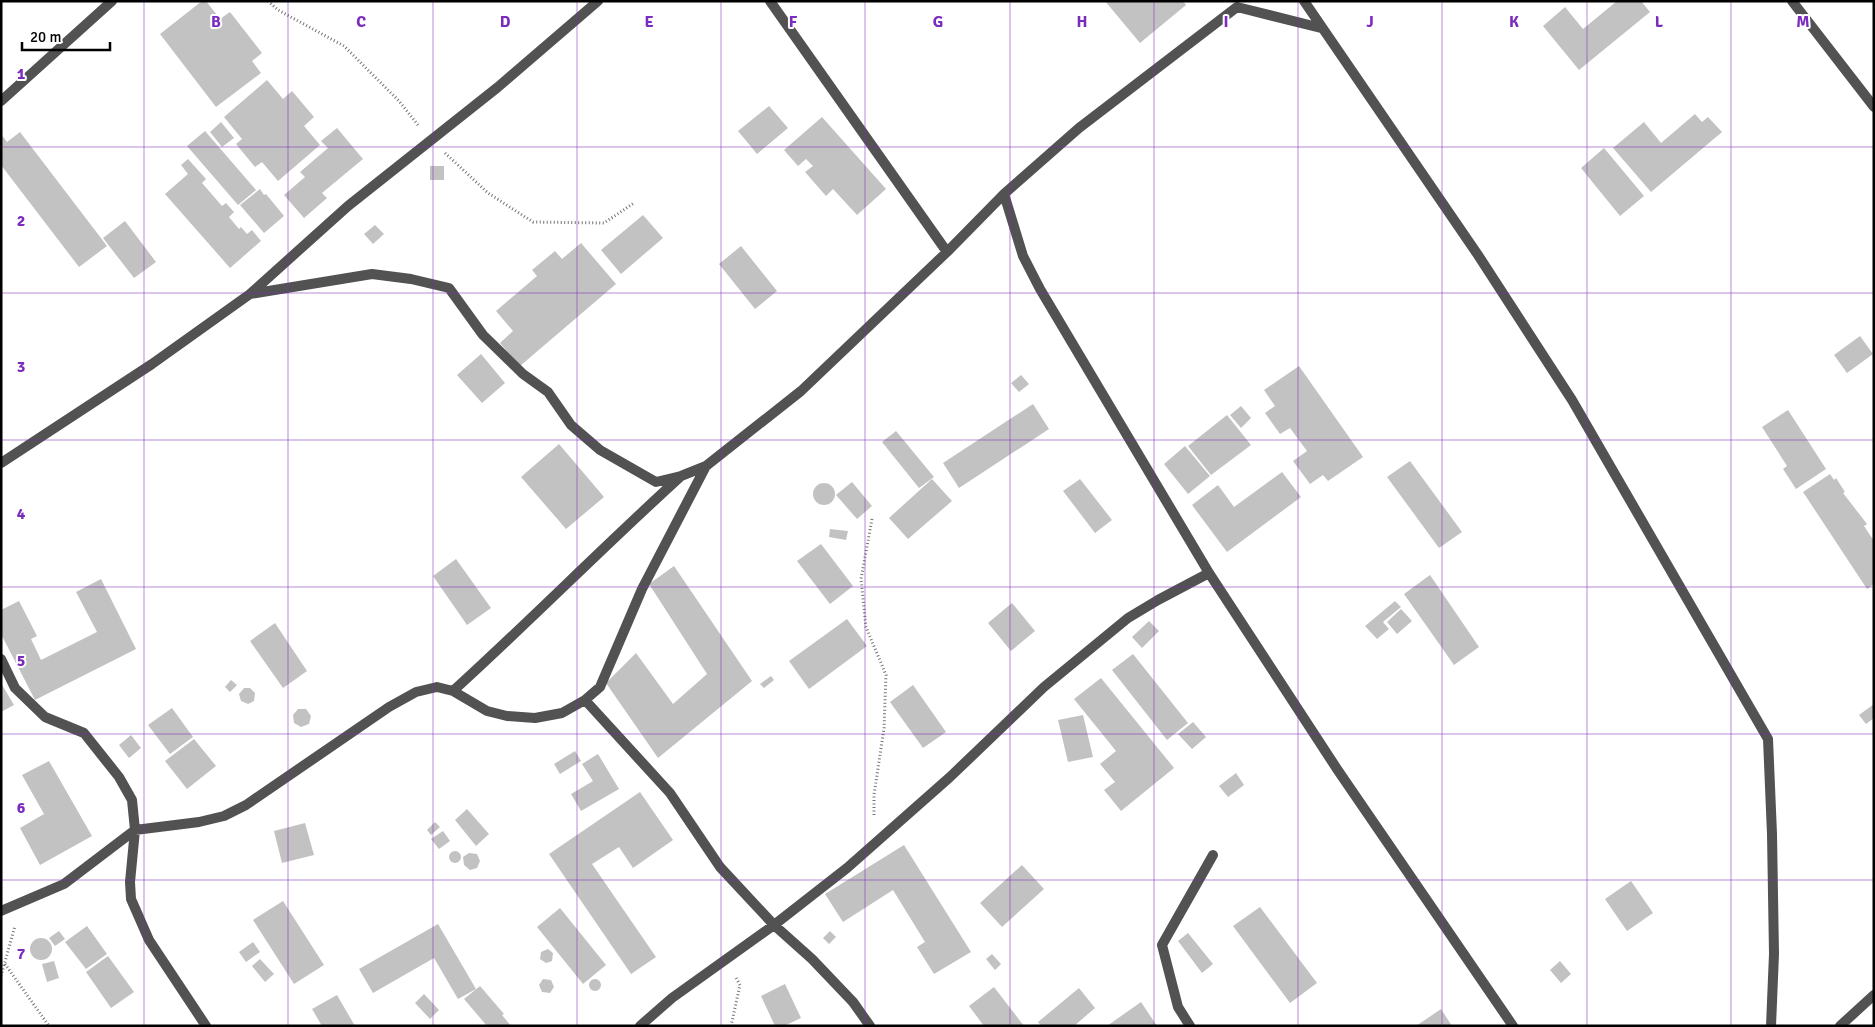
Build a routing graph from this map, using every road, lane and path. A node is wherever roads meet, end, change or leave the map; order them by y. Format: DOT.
graph roads {
  1 [pos="112,1"];
  2 [pos="598,1"];
  3 [pos="770,1"];
  4 [pos="1304,1"];
  5 [pos="1792,1"];
  6 [pos="1237,4"];
  7 [pos="1321,28"];
  8 [pos="1,101"];
  9 [pos="1874,107"];
  10 [pos="1004,194"];
  11 [pos="947,252"];
  12 [pos="250,294"];
  13 [pos="1,463"];
  14 [pos="706,466"];
  15 [pos="681,476"];
  16 [pos="872,519"];
  17 [pos="1209,573"];
  18 [pos="1,659"];
  19 [pos="453,691"];
  20 [pos="585,700"];
  21 [pos="135,830"];
  22 [pos="874,844"];
  23 [pos="1213,855"];
  24 [pos="21,903"];
  25 [pos="1,911"];
  26 [pos="774,925"];
  27 [pos="726,960"];
  28 [pos="5,964"];
  29 [pos="1,976"];
  30 [pos="1874,995"];
  31 [pos="49,1026"];
  32 [pos="206,1026"];
  33 [pos="640,1026"];
  34 [pos="731,1026"];
  35 [pos="870,1026"];
  36 [pos="1190,1026"];
  37 [pos="1513,1026"];
  38 [pos="1771,1026"];
  39 [pos="1840,1026"];
  1 -- 8 [label="street"];
  2 -- 12 [label="street"];
  3 -- 11 [label="street"];
  4 -- 7 [label="street"];
  5 -- 9 [label="street"];
  6 -- 7 [label="street"];
  6 -- 10 [label="street"];
  7 -- 38 [label="street"];
  10 -- 11 [label="street"];
  10 -- 17 [label="street"];
  11 -- 14 [label="street"];
  12 -- 13 [label="street"];
  12 -- 15 [label="street"];
  14 -- 15 [label="street"];
  14 -- 20 [label="street"];
  15 -- 19 [label="street"];
  16 -- 22 [label="path"];
  17 -- 22 [label="street"];
  17 -- 37 [label="street"];
  18 -- 21 [label="street"];
  19 -- 20 [label="street"];
  19 -- 21 [label="street"];
  20 -- 26 [label="street"];
  21 -- 24 [label="street"];
  21 -- 32 [label="street"];
  22 -- 26 [label="street"];
  23 -- 36 [label="street"];
  24 -- 25 [label="street"];
  24 -- 28 [label="path"];
  26 -- 27 [label="street"];
  26 -- 35 [label="street"];
  27 -- 33 [label="street"];
  27 -- 34 [label="path"];
  28 -- 29 [label="path"];
  28 -- 31 [label="path"];
  30 -- 39 [label="street"];
}
